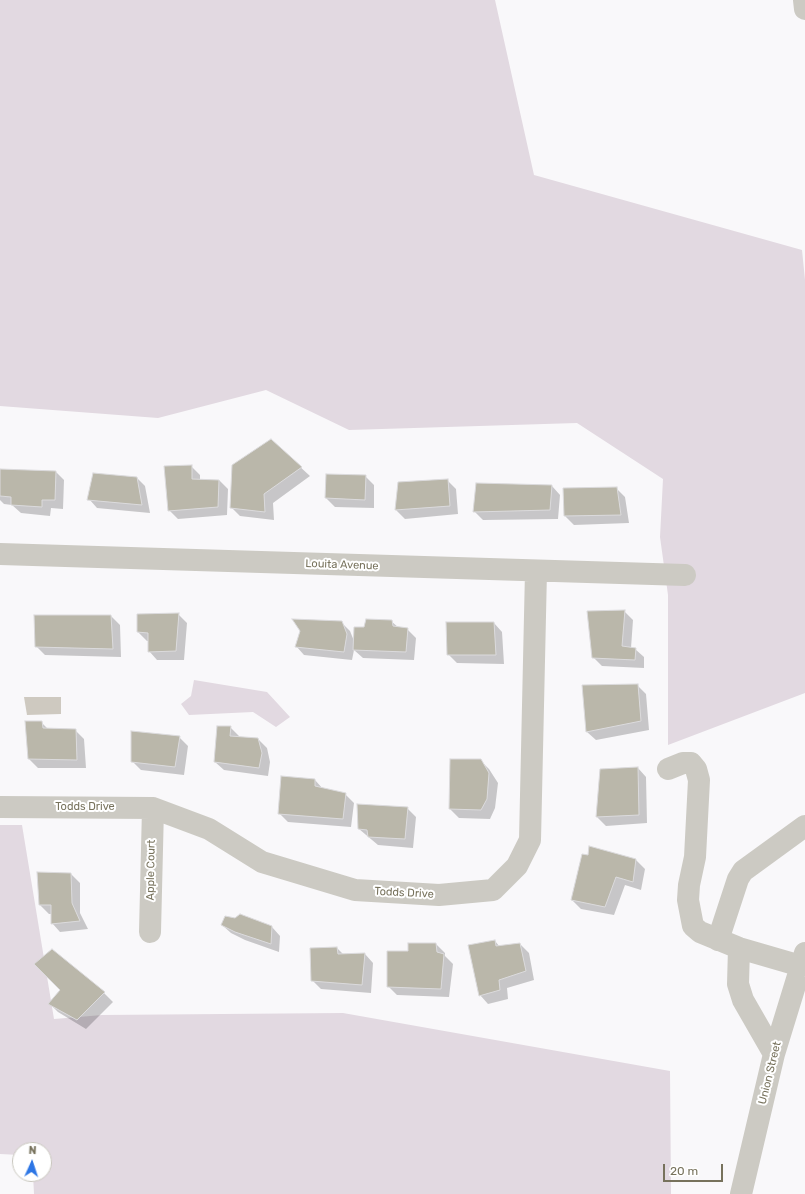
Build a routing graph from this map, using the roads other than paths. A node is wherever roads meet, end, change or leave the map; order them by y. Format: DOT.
graph roads {
  1 [pos="804,0"];
  2 [pos="805,9"];
  3 [pos="0,554"];
  4 [pos="536,571"];
  5 [pos="685,575"];
  6 [pos="668,769"];
  7 [pos="0,807"];
  8 [pos="153,808"];
  9 [pos="805,826"];
  10 [pos="150,932"];
  11 [pos="718,940"];
  12 [pos="739,948"];
  13 [pos="803,960"];
  14 [pos="774,1054"];
  15 [pos="741,1194"];
  1 -- 2 [label="street"];
  3 -- 4 [label="street, Louita Avenue"];
  4 -- 5 [label="street, Louita Avenue"];
  4 -- 8 [label="street, Todds Drive"];
  6 -- 11 [label="street"];
  7 -- 8 [label="street, Todds Drive"];
  8 -- 10 [label="street, Apple Court"];
  9 -- 11 [label="street"];
  11 -- 12 [label="street"];
  12 -- 13 [label="street"];
  12 -- 14 [label="street"];
  13 -- 14 [label="street, Union Street"];
  14 -- 15 [label="street, Union Street"];
}
